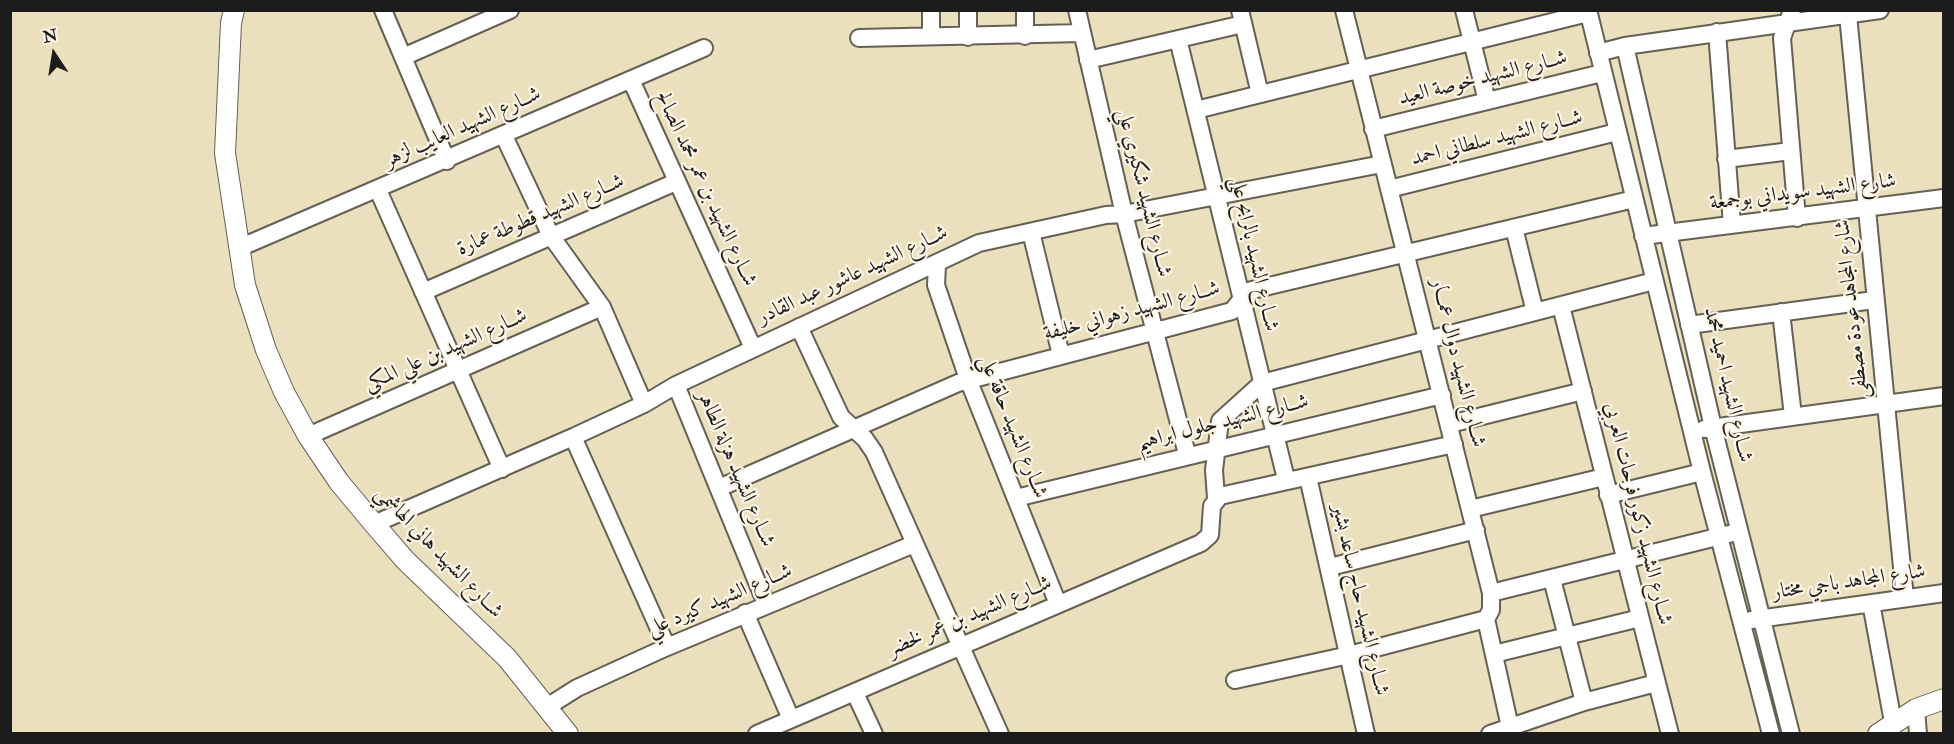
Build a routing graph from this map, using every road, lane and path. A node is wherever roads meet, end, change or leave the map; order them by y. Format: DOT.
graph roads {
  1 [pos="234,10"];
  2 [pos="383,10"];
  3 [pos="510,10"];
  4 [pos="931,10"];
  5 [pos="968,10"];
  6 [pos="1025,10"];
  7 [pos="1077,10"];
  8 [pos="1344,10"];
  9 [pos="1464,10"];
  10 [pos="1880,10"];
  11 [pos="1588,12"];
  12 [pos="1848,15"];
  13 [pos="1241,17"];
  14 [pos="1790,17"];
  15 [pos="1717,32"];
  16 [pos="1082,33"];
  17 [pos="931,36"];
  18 [pos="1025,36"];
  19 [pos="968,37"];
  20 [pos="859,39"];
  21 [pos="1178,39"];
  22 [pos="1472,40"];
  23 [pos="1625,46"];
  24 [pos="704,48"];
  25 [pos="1598,53"];
  26 [pos="403,57"];
  27 [pos="1088,60"];
  28 [pos="1359,69"];
  29 [pos="1602,73"];
  30 [pos="631,80"];
  31 [pos="1260,94"];
  32 [pos="1487,101"];
  33 [pos="1196,110"];
  34 [pos="1373,129"];
  35 [pos="1617,132"];
  36 [pos="504,136"];
  37 [pos="1791,151"];
  38 [pos="1726,159"];
  39 [pos="447,161"];
  40 [pos="1382,164"];
  41 [pos="676,182"];
  42 [pos="1389,189"];
  43 [pos="378,190"];
  44 [pos="1216,196"];
  45 [pos="1944,198"];
  46 [pos="1634,199"];
  47 [pos="1865,209"];
  48 [pos="1124,214"];
  49 [pos="1797,218"];
  50 [pos="1732,225"];
  51 [pos="1514,228"];
  52 [pos="1030,232"];
  53 [pos="1667,232"];
  54 [pos="551,236"];
  55 [pos="1643,236"];
  56 [pos="239,248"];
  57 [pos="1406,254"];
  58 [pos="937,265"];
  59 [pos="1654,281"];
  60 [pos="423,292"];
  61 [pos="1874,300"];
  62 [pos="1240,303"];
  63 [pos="1562,306"];
  64 [pos="602,307"];
  65 [pos="1535,312"];
  66 [pos="1781,312"];
  67 [pos="1689,325"];
  68 [pos="799,327"];
  69 [pos="1155,330"];
  70 [pos="1429,340"];
  71 [pos="753,348"];
  72 [pos="1061,355"];
  73 [pos="458,370"];
  74 [pos="968,380"];
  75 [pos="1262,383"];
  76 [pos="676,385"];
  77 [pos="1583,392"];
  78 [pos="1442,395"];
  79 [pos="1944,396"];
  80 [pos="644,404"];
  81 [pos="1886,405"];
  82 [pos="1793,416"];
  83 [pos="1450,424"];
  84 [pos="1713,427"];
  85 [pos="852,429"];
  86 [pos="1692,432"];
  87 [pos="1274,434"];
  88 [pos="308,436"];
  89 [pos="573,438"];
  90 [pos="1454,444"];
  91 [pos="1216,447"];
  92 [pos="1187,454"];
  93 [pos="502,469"];
  94 [pos="1702,472"];
  95 [pos="1308,477"];
  96 [pos="1604,477"];
  97 [pos="1286,479"];
  98 [pos="719,488"];
  99 [pos="1608,495"];
  100 [pos="1016,498"];
  101 [pos="1216,498"];
  102 [pos="1470,509"];
  103 [pos="374,524"];
  104 [pos="1476,530"];
  105 [pos="1739,531"];
  106 [pos="1718,537"];
  107 [pos="914,544"];
  108 [pos="1625,561"];
  109 [pos="1330,567"];
  110 [pos="1552,579"];
  111 [pos="1491,593"];
  112 [pos="1944,593"];
  113 [pos="1905,598"];
  114 [pos="1871,603"];
  115 [pos="766,604"];
  116 [pos="1058,604"];
  117 [pos="745,614"];
  118 [pos="1640,618"];
  119 [pos="1761,618"];
  120 [pos="1486,619"];
  121 [pos="1742,622"];
  122 [pos="1567,635"];
  123 [pos="960,645"];
  124 [pos="668,647"];
  125 [pos="1494,654"];
  126 [pos="1349,655"];
  127 [pos="1235,680"];
  128 [pos="1656,683"];
  129 [pos="855,693"];
  130 [pos="1944,699"];
  131 [pos="1584,702"];
  132 [pos="548,707"];
  133 [pos="1916,709"];
  134 [pos="791,719"];
  135 [pos="1510,727"];
  136 [pos="1885,728"];
  137 [pos="568,734"];
  138 [pos="758,734"];
  139 [pos="874,734"];
  140 [pos="1000,734"];
  141 [pos="1365,734"];
  142 [pos="1490,734"];
  143 [pos="1670,734"];
  144 [pos="1771,734"];
  145 [pos="1791,734"];
  146 [pos="1918,734"];
  1 -- 56 [label="street, شــارع الشهيد هاني الهاشمي"];
  2 -- 26 [label="street"];
  3 -- 26 [label="street"];
  4 -- 17 [label="street"];
  5 -- 19 [label="street"];
  6 -- 18 [label="street"];
  7 -- 16 [label="street, شــارع الشهيد شكيري علي"];
  8 -- 28 [label="street, شــارع الشهيد دوال عمـــار"];
  9 -- 22 [label="street"];
  10 -- 12 [label="street"];
  11 -- 22 [label="street"];
  11 -- 25 [label="street"];
  12 -- 14 [label="street"];
  12 -- 47 [label="street, شارع المجاهد عودة مصطفى"];
  13 -- 21 [label="street"];
  13 -- 31 [label="street"];
  14 -- 15 [label="street"];
  14 -- 37 [label="street"];
  15 -- 23 [label="street"];
  15 -- 38 [label="street"];
  16 -- 18 [label="street"];
  16 -- 27 [label="street, شــارع الشهيد شكيري علي"];
  17 -- 19 [label="street"];
  17 -- 20 [label="street"];
  18 -- 19 [label="street"];
  21 -- 27 [label="street"];
  21 -- 33 [label="street, شــارع الشهيد بالرابح علي"];
  22 -- 28 [label="street"];
  22 -- 32 [label="street"];
  23 -- 25 [label="street"];
  23 -- 53 [label="street, شــارع الشهيد احميد محمد"];
  24 -- 30 [label="street, شــارع الشهيد العايب لزهر"];
  25 -- 29 [label="street"];
  26 -- 39 [label="street"];
  27 -- 48 [label="street, شــارع الشهيد شكيري علي"];
  28 -- 31 [label="street"];
  28 -- 34 [label="street, شــارع الشهيد دوال عمـــار"];
  29 -- 32 [label="street, شــارع الشهيد خوصة العيد"];
  29 -- 35 [label="street"];
  30 -- 36 [label="street, شــارع الشهيد العايب لزهر"];
  30 -- 41 [label="street, شــارع الشهيد بن عمر محمد الصالح"];
  31 -- 33 [label="street"];
  32 -- 34 [label="street, شــارع الشهيد خوصة العيد"];
  33 -- 44 [label="street, شــارع الشهيد بالرابح علي"];
  34 -- 40 [label="street, شــارع الشهيد دوال عمـــار"];
  35 -- 42 [label="street, شــارع الشهيد سلطاني احمد"];
  35 -- 46 [label="street"];
  36 -- 39 [label="street, شــارع الشهيد العايب لزهر"];
  36 -- 54 [label="street"];
  37 -- 38 [label="street"];
  37 -- 49 [label="street"];
  38 -- 50 [label="street"];
  39 -- 43 [label="street, شــارع الشهيد العايب لزهر"];
  40 -- 42 [label="street, شــارع الشهيد دوال عمـــار"];
  40 -- 44 [label="street, شــارع الشهيد عاشور عبد القادر"];
  41 -- 54 [label="street, شــارع الشهيد قطوطة عمارة"];
  41 -- 71 [label="street, شــارع الشهيد بن عمر محمد الصالح"];
  42 -- 57 [label="street, شــارع الشهيد دوال عمـــار"];
  43 -- 56 [label="street, شــارع الشهيد العايب لزهر"];
  43 -- 60 [label="street"];
  44 -- 48 [label="street, شــارع الشهيد عاشور عبد القادر"];
  44 -- 62 [label="street, شــارع الشهيد بالرابح علي"];
  45 -- 47 [label="street, شارع الشهيد سويداني بوجمعة"];
  46 -- 51 [label="street, شــارع الشهيد زهواني خليفة"];
  46 -- 55 [label="street"];
  47 -- 49 [label="street, شارع الشهيد سويداني بوجمعة"];
  47 -- 61 [label="street, شارع المجاهد عودة مصطفى"];
  48 -- 52 [label="street, شــارع الشهيد عاشور عبد القادر"];
  48 -- 69 [label="street, شــارع الشهيد شكيري علي"];
  49 -- 50 [label="street, شارع الشهيد سويداني بوجمعة"];
  50 -- 53 [label="street, شارع الشهيد سويداني بوجمعة"];
  51 -- 57 [label="street, شــارع الشهيد زهواني خليفة"];
  51 -- 65 [label="street"];
  52 -- 58 [label="street, شــارع الشهيد عاشور عبد القادر"];
  52 -- 72 [label="street"];
  53 -- 55 [label="street, شارع الشهيد سويداني بوجمعة"];
  53 -- 67 [label="street, شــارع الشهيد احميد محمد"];
  54 -- 60 [label="street, شــارع الشهيد قطوطة عمارة"];
  54 -- 64 [label="street"];
  55 -- 59 [label="street"];
  56 -- 88 [label="street, شــارع الشهيد هاني الهاشمي"];
  57 -- 62 [label="street, شــارع الشهيد زهواني خليفة"];
  57 -- 70 [label="street, شــارع الشهيد دوال عمـــار"];
  58 -- 68 [label="street, شــارع الشهيد عاشور عبد القادر"];
  58 -- 74 [label="street, شــارع الشهيد حاقة علي"];
  59 -- 63 [label="street"];
  59 -- 86 [label="street"];
  60 -- 73 [label="street"];
  61 -- 66 [label="street"];
  61 -- 81 [label="street, شارع المجاهد عودة مصطفى"];
  62 -- 69 [label="street, شــارع الشهيد زهواني خليفة"];
  62 -- 75 [label="street, شــارع الشهيد بالرابح علي"];
  63 -- 65 [label="street"];
  63 -- 77 [label="street, شــارع الشهيد زكور فرحات العربي"];
  64 -- 73 [label="street, شــارع الشهيد بن علي المكي"];
  64 -- 80 [label="street"];
  65 -- 70 [label="street"];
  66 -- 67 [label="street"];
  66 -- 82 [label="street"];
  67 -- 84 [label="street, شــارع الشهيد احميد محمد"];
  68 -- 71 [label="street, شــارع الشهيد عاشور عبد القادر"];
  68 -- 85 [label="street"];
  69 -- 72 [label="street, شــارع الشهيد زهواني خليفة"];
  69 -- 92 [label="street, شــارع الشهيد شكيري علي"];
  70 -- 75 [label="street"];
  70 -- 78 [label="street, شــارع الشهيد دوال عمـــار"];
  71 -- 76 [label="street, شــارع الشهيد عاشور عبد القادر"];
  72 -- 74 [label="street, شــارع الشهيد زهواني خليفة"];
  73 -- 88 [label="street, شــارع الشهيد بن علي المكي"];
  73 -- 93 [label="street"];
  74 -- 85 [label="street, شــارع الشهيد زهواني خليفة"];
  74 -- 100 [label="street, شــارع الشهيد حاقة علي"];
  75 -- 87 [label="street, شــارع الشهيد بالرابح علي"];
  75 -- 91 [label="street"];
  76 -- 80 [label="street, شــارع الشهيد عاشور عبد القادر"];
  76 -- 98 [label="street, شــارع الشهيد هزلة الطاهر"];
  77 -- 83 [label="street"];
  77 -- 96 [label="street, شــارع الشهيد زكور فرحات العربي"];
  78 -- 83 [label="street, شــارع الشهيد دوال عمـــار"];
  78 -- 87 [label="street, شــارع الشهيد جلول ابراهيم"];
  79 -- 81 [label="street"];
  80 -- 89 [label="street, شــارع الشهيد عاشور عبد القادر"];
  81 -- 82 [label="street"];
  81 -- 113 [label="street, شارع المجاهد عودة مصطفى"];
  82 -- 84 [label="street"];
  83 -- 90 [label="street, شــارع الشهيد دوال عمـــار"];
  84 -- 86 [label="street"];
  84 -- 105 [label="street, شــارع الشهيد احميد محمد"];
  85 -- 98 [label="street, شــارع الشهيد زهواني خليفة"];
  85 -- 107 [label="street"];
  86 -- 94 [label="street"];
  87 -- 91 [label="street, شــارع الشهيد جلول ابراهيم"];
  87 -- 97 [label="street, شــارع الشهيد بالرابح علي"];
  88 -- 103 [label="street, شــارع الشهيد هاني الهاشمي"];
  89 -- 93 [label="street, شــارع الشهيد عاشور عبد القادر"];
  89 -- 124 [label="street"];
  90 -- 95 [label="street"];
  90 -- 102 [label="street, شــارع الشهيد دوال عمـــار"];
  91 -- 92 [label="street, شــارع الشهيد جلول ابراهيم"];
  91 -- 101 [label="street"];
  92 -- 100 [label="street, شــارع الشهيد جلول ابراهيم"];
  93 -- 103 [label="street, شــارع الشهيد عاشور عبد القادر"];
  94 -- 99 [label="street"];
  94 -- 106 [label="street"];
  95 -- 97 [label="street"];
  95 -- 109 [label="street, شــارع الشهيد حاج ساعد بشير"];
  96 -- 99 [label="street, شــارع الشهيد زكور فرحات العربي"];
  96 -- 102 [label="street"];
  97 -- 101 [label="street"];
  98 -- 115 [label="street, شــارع الشهيد هزلة الطاهر"];
  99 -- 108 [label="street, شــارع الشهيد زكور فرحات العربي"];
  100 -- 116 [label="street, شــارع الشهيد حاقة علي"];
  101 -- 116 [label="street, شــارع الشهيد بن عمر لخضر"];
  102 -- 104 [label="street, شــارع الشهيد دوال عمـــار"];
  103 -- 132 [label="street, شــارع الشهيد هاني الهاشمي"];
  104 -- 109 [label="street"];
  104 -- 111 [label="street, شــارع الشهيد دوال عمـــار"];
  105 -- 106 [label="street"];
  105 -- 119 [label="street, شــارع الشهيد احميد محمد"];
  106 -- 108 [label="street"];
  106 -- 121 [label="street"];
  107 -- 115 [label="street, شــارع الشهيد كيرد علي"];
  107 -- 123 [label="street"];
  108 -- 110 [label="street"];
  108 -- 118 [label="street, شــارع الشهيد زكور فرحات العربي"];
  109 -- 126 [label="street, شــارع الشهيد حاج ساعد بشير"];
  110 -- 111 [label="street"];
  110 -- 122 [label="street"];
  111 -- 120 [label="street, شــارع الشهيد دوال عمـــار"];
  112 -- 113 [label="street, شارع المجاهد باجي مختار"];
  113 -- 114 [label="street, شارع المجاهد باجي مختار"];
  114 -- 119 [label="street, شارع المجاهد باجي مختار"];
  114 -- 136 [label="street"];
  115 -- 117 [label="street, شــارع الشهيد كيرد علي"];
  116 -- 123 [label="street, شــارع الشهيد بن عمر لخضر"];
  117 -- 124 [label="street, شــارع الشهيد كيرد علي"];
  117 -- 134 [label="street"];
  118 -- 122 [label="street"];
  118 -- 128 [label="street, شــارع الشهيد زكور فرحات العربي"];
  119 -- 121 [label="street, شارع المجاهد باجي مختار"];
  119 -- 145 [label="street, شــارع الشهيد احميد محمد"];
  120 -- 125 [label="street, شــارع الشهيد دوال عمـــار"];
  120 -- 126 [label="street"];
  121 -- 144 [label="street"];
  122 -- 125 [label="street"];
  122 -- 131 [label="street"];
  123 -- 129 [label="street, شــارع الشهيد بن عمر لخضر"];
  123 -- 140 [label="street"];
  124 -- 132 [label="street, شــارع الشهيد كيرد علي"];
  125 -- 135 [label="street, شــارع الشهيد دوال عمـــار"];
  126 -- 127 [label="street"];
  126 -- 141 [label="street, شــارع الشهيد حاج ساعد بشير"];
  128 -- 131 [label="street"];
  128 -- 143 [label="street, شــارع الشهيد زكور فرحات العربي"];
  129 -- 134 [label="street, شــارع الشهيد بن عمر لخضر"];
  129 -- 139 [label="street"];
  130 -- 133 [label="street"];
  131 -- 135 [label="street"];
  132 -- 137 [label="street, شــارع الشهيد هاني الهاشمي"];
  133 -- 136 [label="street"];
  133 -- 146 [label="street"];
  134 -- 138 [label="street, شــارع الشهيد بن عمر لخضر"];
  135 -- 142 [label="street"];
}
